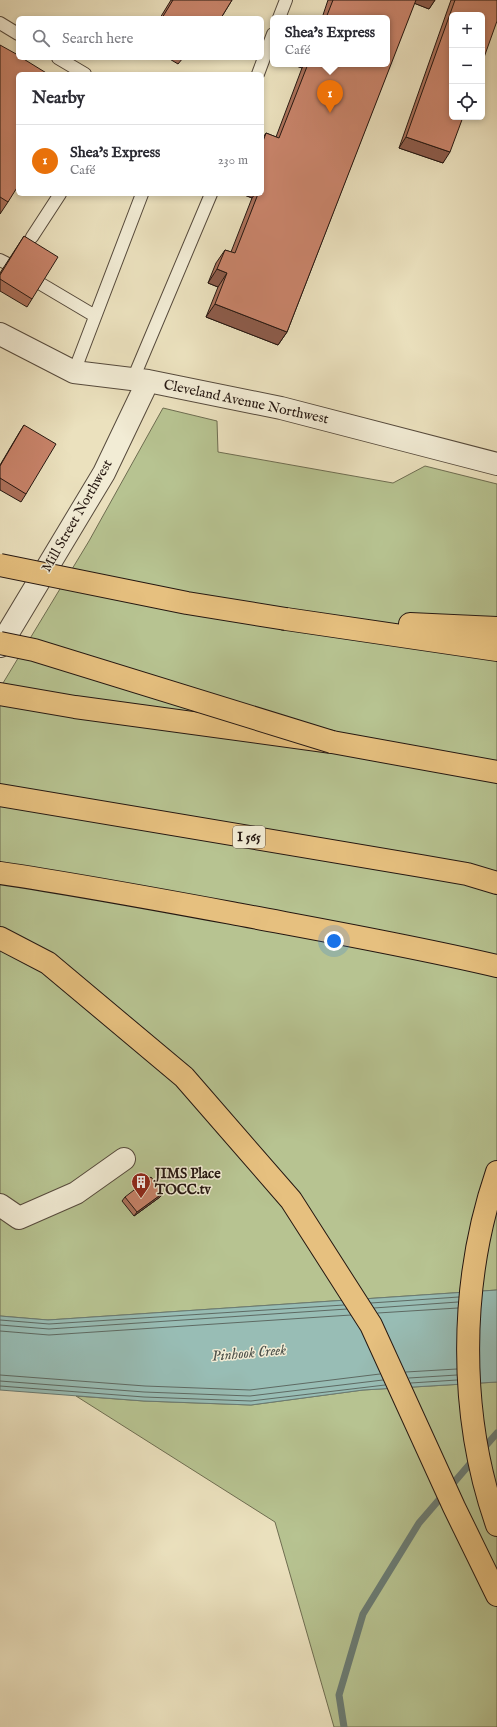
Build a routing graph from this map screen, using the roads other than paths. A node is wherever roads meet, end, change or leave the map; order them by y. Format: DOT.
graph roads {
  1 [pos="286,0"];
  2 [pos="280,15"];
  3 [pos="0,23"];
  4 [pos="16,33"];
  5 [pos="270,42"];
  6 [pos="264,58"];
  7 [pos="61,60"];
  8 [pos="263,60"];
  9 [pos="82,72"];
  10 [pos="259,72"];
  11 [pos="59,196"];
  12 [pos="141,196"];
  13 [pos="210,196"];
  14 [pos="32,237"];
  15 [pos="41,284"];
  16 [pos="95,316"];
  17 [pos="0,334"];
  18 [pos="74,372"];
  19 [pos="141,380"];
  20 [pos="497,464"];
  21 [pos="0,565"];
  22 [pos="286,619"];
  23 [pos="497,628"];
  24 [pos="0,643"];
  25 [pos="0,646"];
  26 [pos="497,650"];
  27 [pos="0,694"];
  28 [pos="332,742"];
  29 [pos="497,772"];
  30 [pos="0,795"];
  31 [pos="0,873"];
  32 [pos="497,883"];
  33 [pos="0,938"];
  34 [pos="497,966"];
  35 [pos="124,1159"];
  36 [pos="497,1172"];
  37 [pos="0,1205"];
  38 [pos="497,1525"];
  39 [pos="497,1595"];
  1 -- 2 [label="lane"];
  3 -- 4 [label="lane"];
  5 -- 6 [label="lane"];
  7 -- 9 [label="lane"];
  8 -- 10 [label="lane"];
  11 -- 14 [label="lane"];
  12 -- 16 [label="lane"];
  13 -- 19 [label="lane"];
  15 -- 16 [label="lane"];
  16 -- 18 [label="lane"];
  17 -- 18 [label="street, Cleveland Avenue Northwest"];
  18 -- 19 [label="street, Cleveland Avenue Northwest"];
  19 -- 20 [label="street, Cleveland Avenue Northwest"];
  19 -- 25 [label="street, Mill Street Northwest"];
  21 -- 22 [label="highway, bridge"];
  22 -- 23 [label="highway"];
  22 -- 26 [label="highway"];
  24 -- 28 [label="highway, bridge"];
  27 -- 28 [label="highway, bridge"];
  28 -- 29 [label="highway"];
  30 -- 32 [label="highway, I 565"];
  31 -- 34 [label="highway"];
  33 -- 39 [label="highway"];
  35 -- 37 [label="street"];
  36 -- 38 [label="highway"];
}
